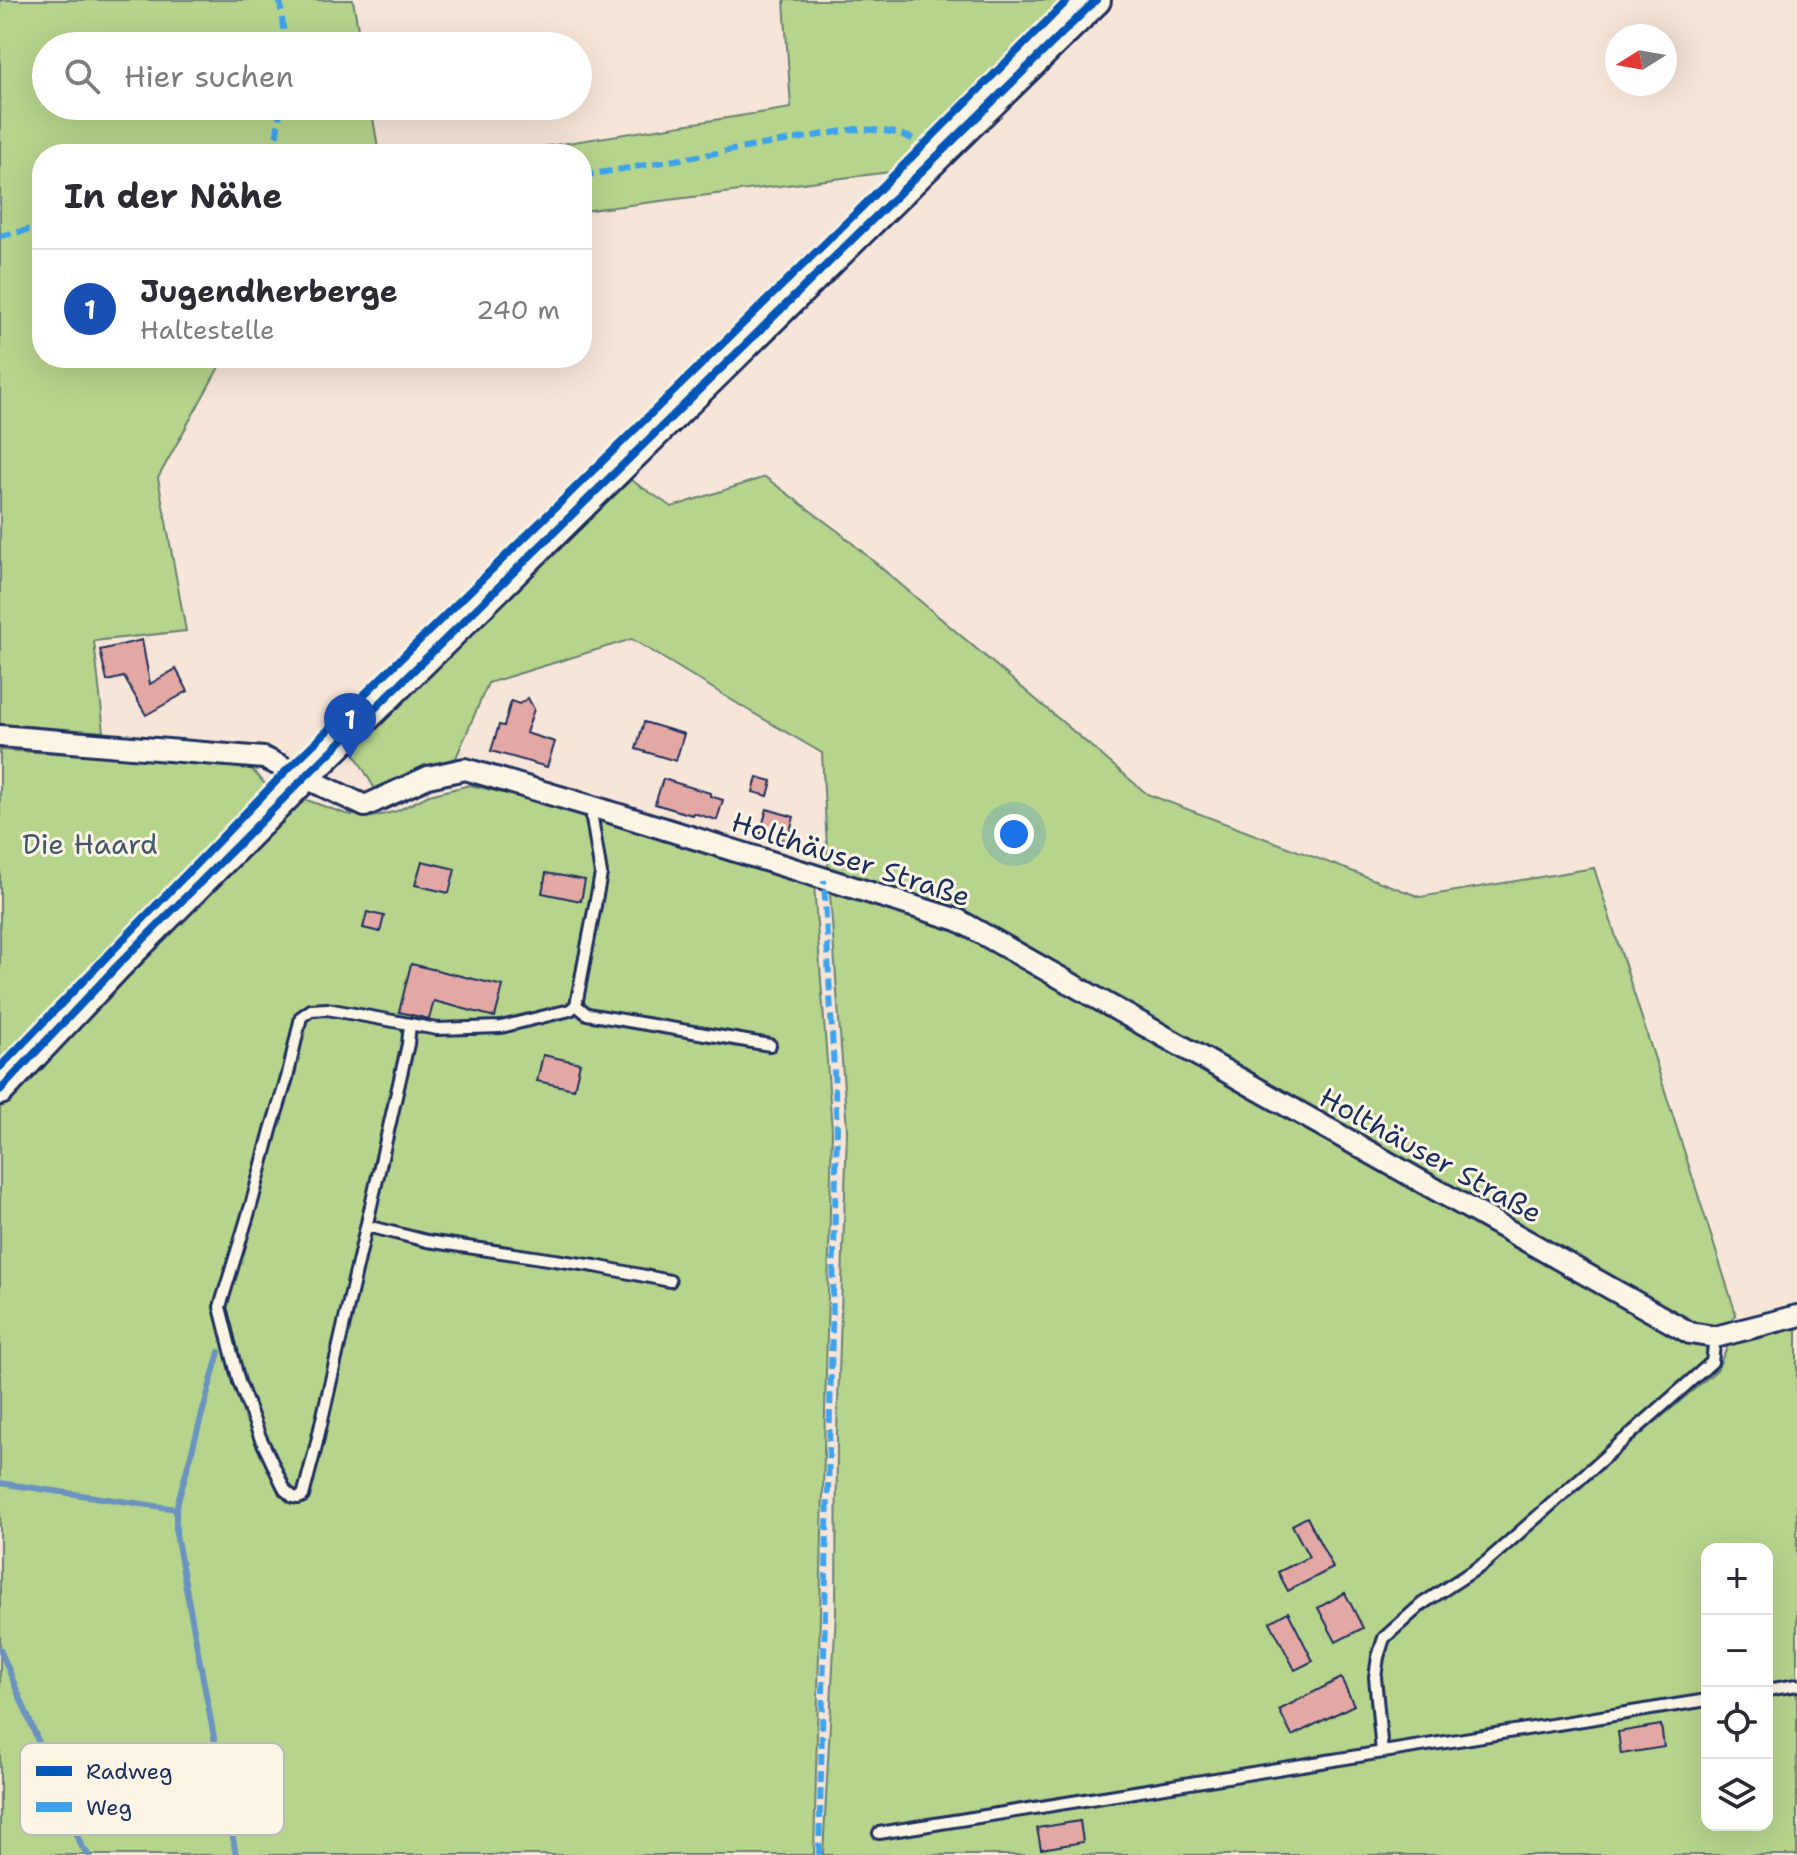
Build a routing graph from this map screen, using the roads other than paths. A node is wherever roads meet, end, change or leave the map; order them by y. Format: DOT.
graph roads {
  1 [pos="1096,0"];
  2 [pos="0,736"];
  3 [pos="305,777"];
  4 [pos="594,807"];
  5 [pos="576,1005"];
  6 [pos="410,1024"];
  7 [pos="770,1045"];
  8 [pos="0,1090"];
  9 [pos="367,1226"];
  10 [pos="670,1281"];
  11 [pos="1797,1316"];
  12 [pos="1715,1337"];
  13 [pos="1797,1685"];
  14 [pos="1773,1689"];
  15 [pos="1701,1701"];
  16 [pos="1382,1752"];
  17 [pos="879,1833"];
  1 -- 3 [label="main road"];
  2 -- 3 [label="street, Holthäuser Straße"];
  3 -- 4 [label="street, Holthäuser Straße"];
  3 -- 8 [label="main road"];
  4 -- 5 [label="lane"];
  4 -- 12 [label="street, Holthäuser Straße"];
  5 -- 6 [label="lane"];
  5 -- 7 [label="lane"];
  6 -- 9 [label="lane"];
  6 -- 9 [label="lane"];
  9 -- 10 [label="lane"];
  11 -- 12 [label="street"];
  12 -- 16 [label="lane"];
  13 -- 14 [label="lane"];
  15 -- 16 [label="lane"];
  16 -- 17 [label="lane"];
}
